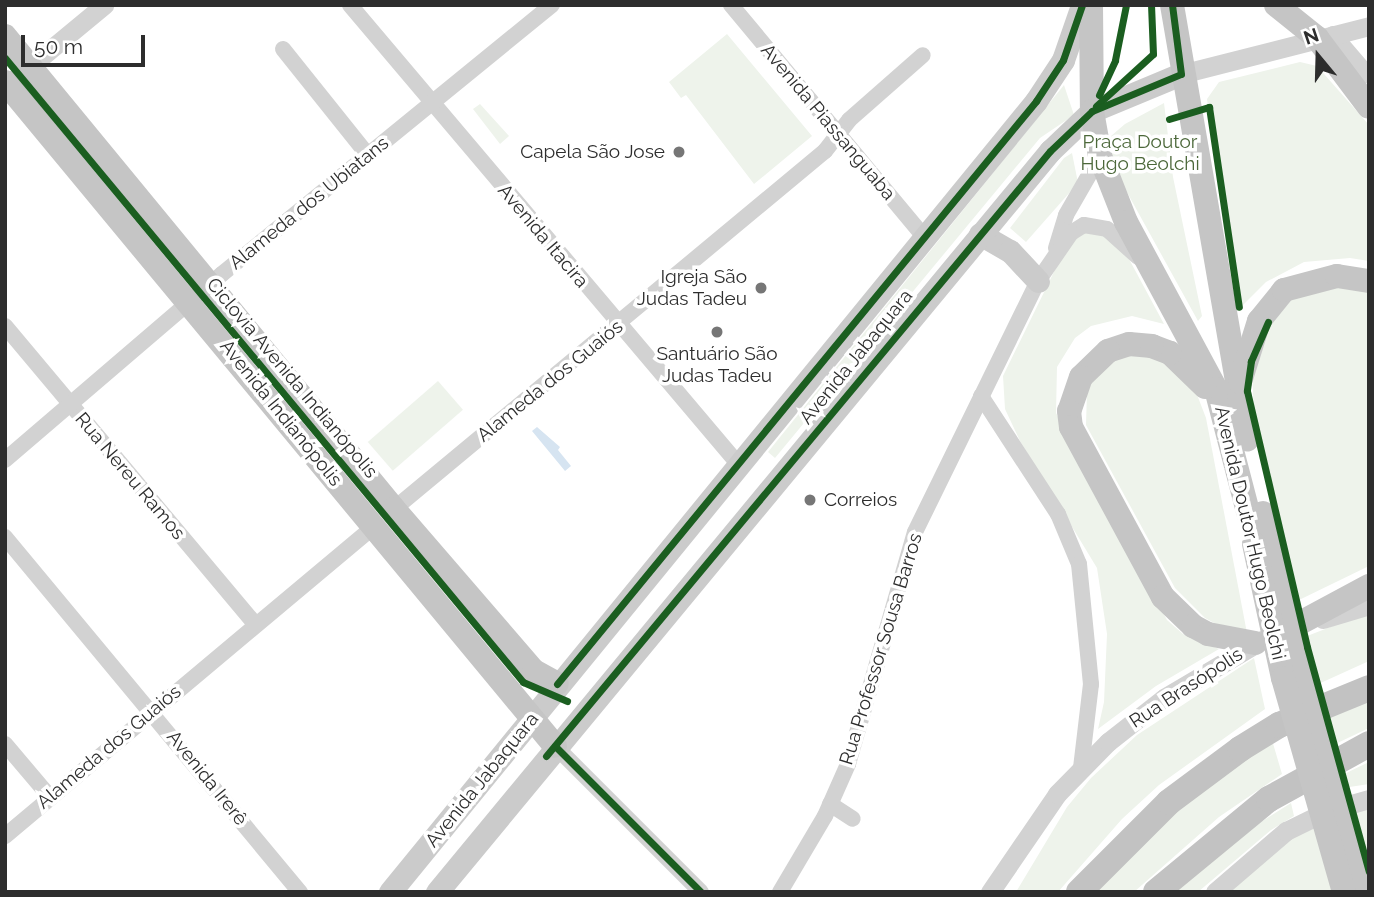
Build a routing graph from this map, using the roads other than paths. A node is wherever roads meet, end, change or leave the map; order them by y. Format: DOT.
graph roads {
  1 [pos="104,5"];
  2 [pos="350,5"];
  3 [pos="552,5"];
  4 [pos="731,5"];
  5 [pos="1082,5"];
  6 [pos="1091,5"];
  7 [pos="1172,5"];
  8 [pos="1276,5"];
  9 [pos="1369,26"];
  10 [pos="5,36"];
  11 [pos="1325,36"];
  12 [pos="283,48"];
  13 [pos="923,55"];
  14 [pos="30,66"];
  15 [pos="1181,74"];
  16 [pos="1369,76"];
  17 [pos="6,85"];
  18 [pos="430,103"];
  19 [pos="1369,107"];
  20 [pos="1092,111"];
  21 [pos="839,138"];
  22 [pos="368,155"];
  23 [pos="1100,156"];
  24 [pos="979,234"];
  25 [pos="925,238"];
  26 [pos="1055,253"];
  27 [pos="1157,277"];
  28 [pos="1038,281"];
  29 [pos="1369,281"];
  30 [pos="211,283"];
  31 [pos="189,301"];
  32 [pos="618,325"];
  33 [pos="5,327"];
  34 [pos="1238,393"];
  35 [pos="981,396"];
  36 [pos="70,404"];
  37 [pos="1226,418"];
  38 [pos="5,460"];
  39 [pos="739,465"];
  40 [pos="394,509"];
  41 [pos="1256,514"];
  42 [pos="740,522"];
  43 [pos="375,526"];
  44 [pos="5,537"];
  45 [pos="1369,586"];
  46 [pos="1369,605"];
  47 [pos="255,624"];
  48 [pos="1284,631"];
  49 [pos="1255,643"];
  50 [pos="557,684"];
  51 [pos="1369,688"];
  52 [pos="152,710"];
  53 [pos="533,719"];
  54 [pos="5,744"];
  55 [pos="1369,744"];
  56 [pos="555,746"];
  57 [pos="1080,768"];
  58 [pos="50,797"];
  59 [pos="1369,799"];
  60 [pos="831,804"];
  61 [pos="853,819"];
  62 [pos="5,836"];
  63 [pos="300,892"];
  64 [pos="390,892"];
  65 [pos="437,892"];
  66 [pos="701,892"];
  67 [pos="780,892"];
  68 [pos="989,892"];
  69 [pos="1079,892"];
  70 [pos="1156,892"];
  71 [pos="1215,892"];
  72 [pos="1344,892"];
  73 [pos="1362,892"];
  1 -- 14 [label="street"];
  2 -- 18 [label="street, Avenida Itacira"];
  3 -- 18 [label="street, Alameda dos Ubiatans"];
  4 -- 21 [label="street, Avenida Piassanguaba"];
  5 -- 25 [label="main road, Avenida Jabaquara"];
  6 -- 20 [label="main road"];
  7 -- 15 [label="main road"];
  8 -- 11 [label="main road"];
  9 -- 11 [label="street"];
  10 -- 14 [label="main road, Avenida Indianópolis"];
  11 -- 15 [label="street"];
  11 -- 16 [label="street"];
  11 -- 19 [label="main road"];
  12 -- 22 [label="street"];
  13 -- 21 [label="street, Alameda dos Guaiós"];
  14 -- 17 [label="street"];
  14 -- 30 [label="main road, Avenida Indianópolis"];
  15 -- 20 [label="main road, Avenida Jabaquara"];
  15 -- 34 [label="main road, Avenida Doutor Hugo Beolchi"];
  17 -- 31 [label="main road, Avenida Indianópolis"];
  18 -- 22 [label="street, Alameda dos Ubiatans"];
  18 -- 32 [label="street, Avenida Itacira"];
  20 -- 23 [label="main road, Avenida Doutor Hugo Beolchi"];
  20 -- 24 [label="main road, Avenida Jabaquara"];
  21 -- 25 [label="street, Avenida Piassanguaba"];
  21 -- 32 [label="street, Alameda dos Guaiós"];
  22 -- 30 [label="street, Alameda dos Ubiatans"];
  23 -- 26 [label="street, Rua Professor Sousa Barros"];
  23 -- 27 [label="main road, Avenida Doutor Hugo Beolchi"];
  24 -- 28 [label="main road"];
  24 -- 42 [label="main road, Avenida Jabaquara"];
  25 -- 39 [label="main road, Avenida Jabaquara"];
  26 -- 27 [label="street, Rua Professor Sousa Barros"];
  26 -- 28 [label="street, Rua Professor Sousa Barros"];
  27 -- 37 [label="main road, Avenida Doutor Hugo Beolchi"];
  28 -- 35 [label="street, Rua Professor Sousa Barros"];
  29 -- 34 [label="main road"];
  30 -- 31 [label="street, Alameda dos Ubiatans"];
  30 -- 40 [label="main road, Avenida Indianópolis"];
  31 -- 36 [label="street, Alameda dos Ubiatans"];
  31 -- 43 [label="main road, Avenida Indianópolis"];
  32 -- 39 [label="street, Avenida Itacira"];
  32 -- 40 [label="street, Alameda dos Guaiós"];
  33 -- 36 [label="street, Rua Nereu Ramos"];
  34 -- 41 [label="main road, Avenida Doutor Hugo Beolchi"];
  35 -- 57 [label="street"];
  35 -- 60 [label="street, Rua Professor Sousa Barros"];
  36 -- 38 [label="street, Alameda dos Ubiatans"];
  36 -- 47 [label="street, Rua Nereu Ramos"];
  37 -- 41 [label="main road, Avenida Doutor Hugo Beolchi"];
  37 -- 49 [label="main road"];
  39 -- 42 [label="main road"];
  39 -- 50 [label="main road, Avenida Jabaquara"];
  40 -- 50 [label="main road, Avenida Indianópolis"];
  41 -- 72 [label="main road, Avenida Doutor Hugo Beolchi, bridge"];
  41 -- 73 [label="main road, Avenida Doutor Hugo Beolchi, bridge"];
  42 -- 56 [label="main road, Avenida Jabaquara"];
  43 -- 47 [label="street, Alameda dos Guaiós"];
  43 -- 53 [label="main road, Avenida Indianópolis"];
  44 -- 52 [label="street, Avenida Irerê"];
  45 -- 48 [label="main road"];
  46 -- 48 [label="street, Rua Brasópolis"];
  47 -- 52 [label="street, Alameda dos Guaiós"];
  48 -- 49 [label="street, Rua Brasópolis"];
  49 -- 57 [label="street, Rua Brasópolis"];
  50 -- 53 [label="main road, Avenida Jabaquara"];
  51 -- 69 [label="highway"];
  52 -- 58 [label="street, Alameda dos Guaiós"];
  52 -- 63 [label="street, Avenida Irerê"];
  53 -- 56 [label="main road, Avenida Indianópolis"];
  53 -- 64 [label="main road, Avenida Jabaquara"];
  54 -- 58 [label="street"];
  55 -- 70 [label="highway"];
  56 -- 65 [label="main road, Avenida Jabaquara"];
  56 -- 66 [label="street"];
  57 -- 68 [label="street, Rua Brasópolis"];
  58 -- 62 [label="street, Alameda dos Guaiós"];
  59 -- 71 [label="street"];
  60 -- 61 [label="street"];
  60 -- 67 [label="street, Rua Professor Sousa Barros"];
}
